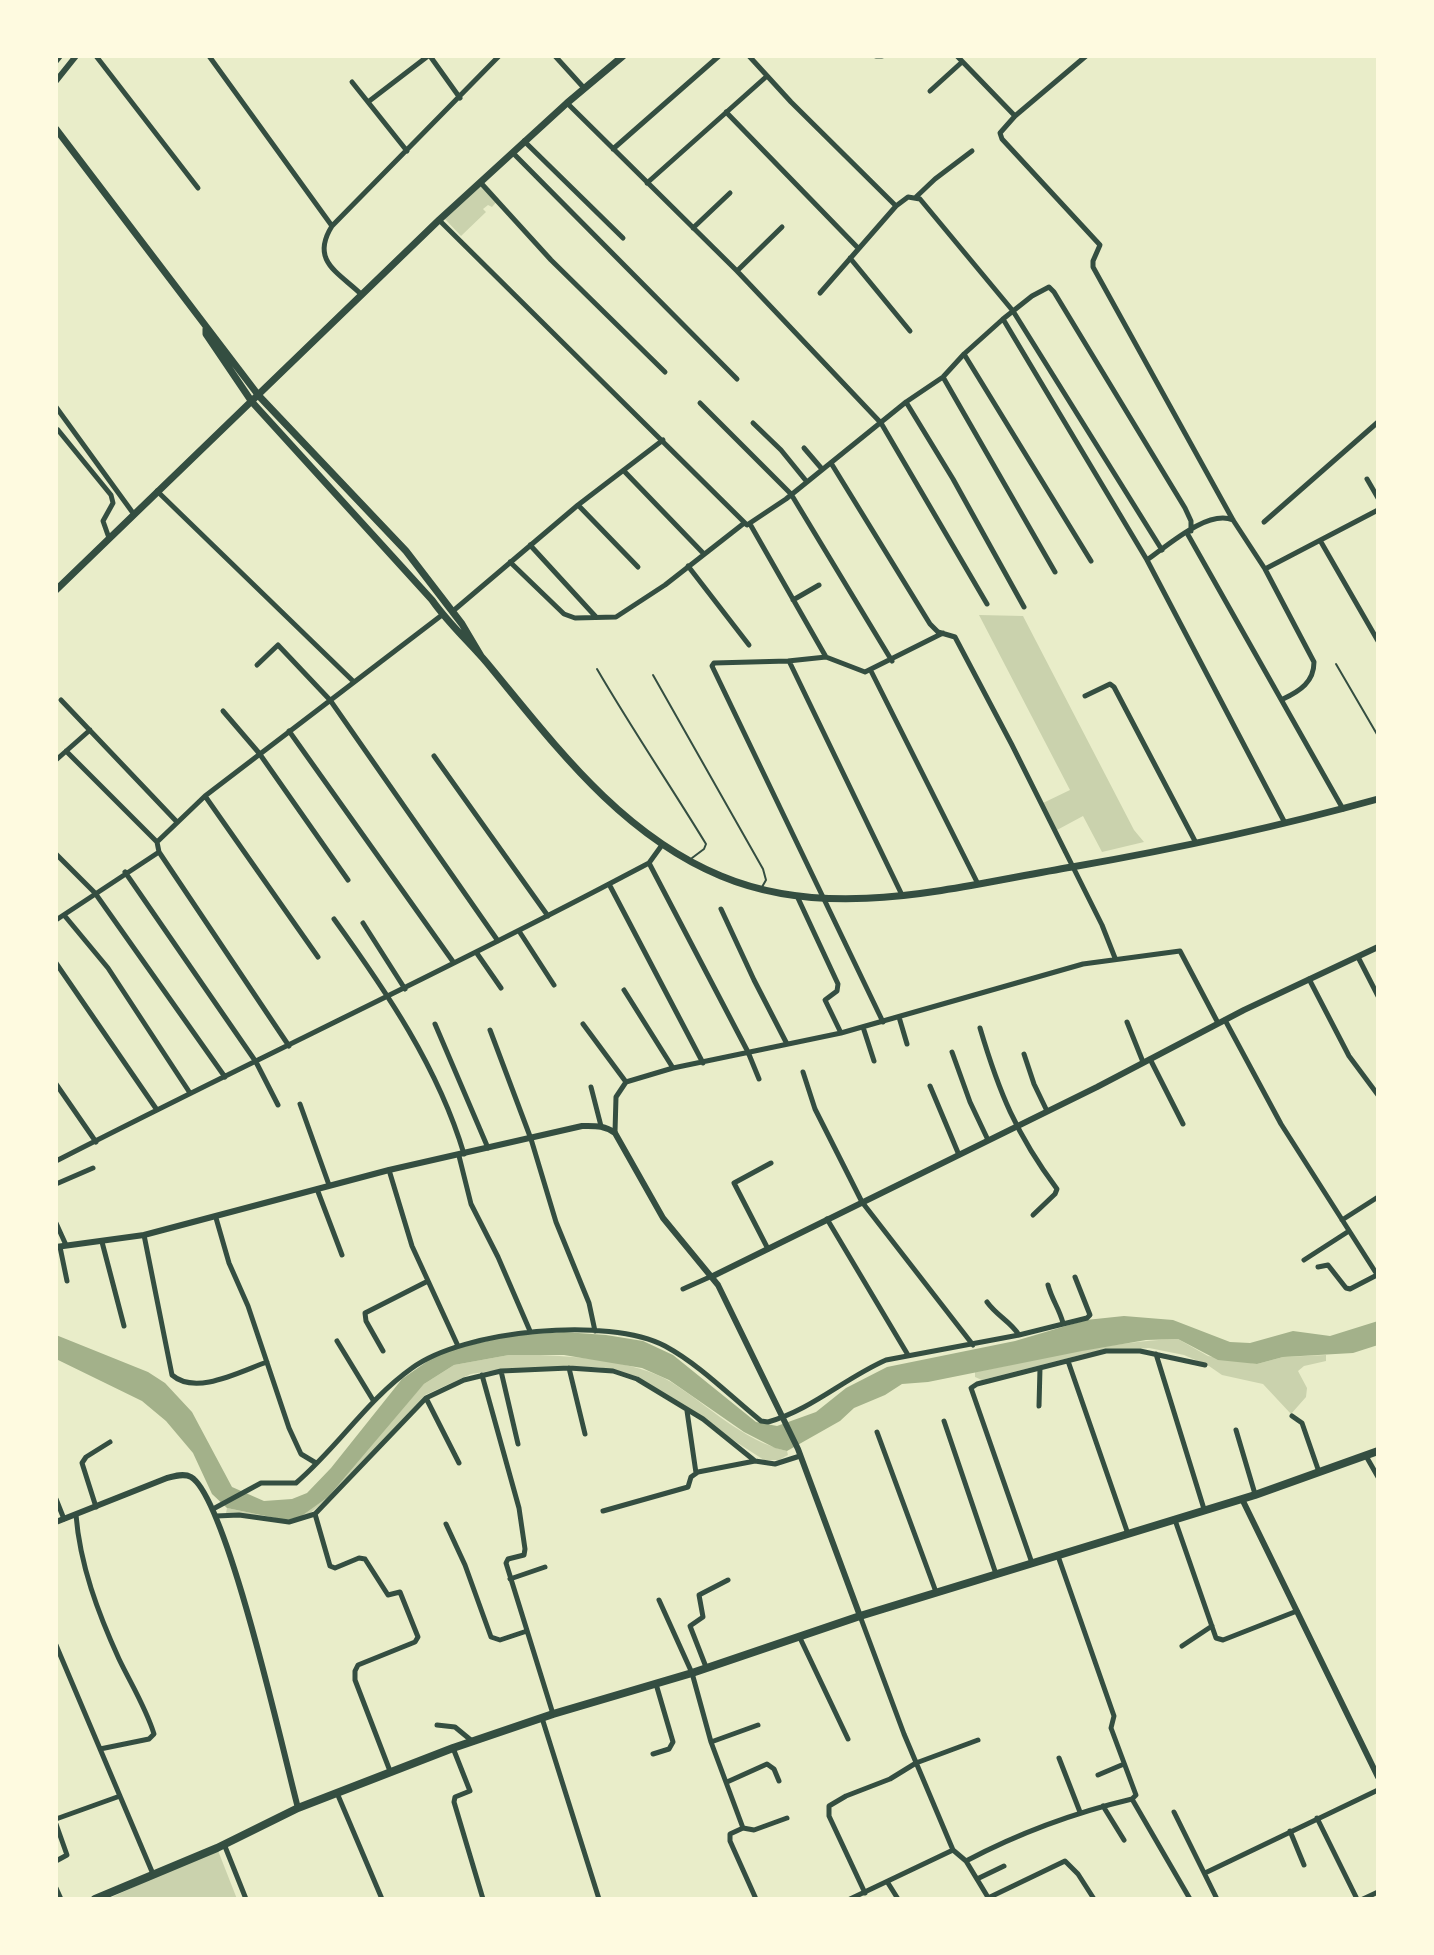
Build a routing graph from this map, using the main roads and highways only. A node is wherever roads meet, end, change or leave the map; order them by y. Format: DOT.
graph roads {
  1 [pos="623,56"];
  2 [pos="56,129"];
  3 [pos="206,329"];
  4 [pos="259,396"];
  5 [pos="252,402"];
  6 [pos="56,590"];
  7 [pos="444,600"];
  8 [pos="436,606"];
  9 [pos="482,658"];
  10 [pos="1378,799"];
  11 [pos="1378,1451"];
  12 [pos="95,1899"];
  1 -- 4 [label="main road"];
  2 -- 3 [label="main road"];
  3 -- 4 [label="main road"];
  3 -- 5 [label="main road"];
  4 -- 5 [label="main road"];
  4 -- 7 [label="main road"];
  5 -- 6 [label="main road"];
  5 -- 8 [label="main road"];
  7 -- 8 [label="main road"];
  7 -- 9 [label="main road"];
  8 -- 9 [label="main road"];
  9 -- 10 [label="main road"];
  11 -- 12 [label="highway"];
}
